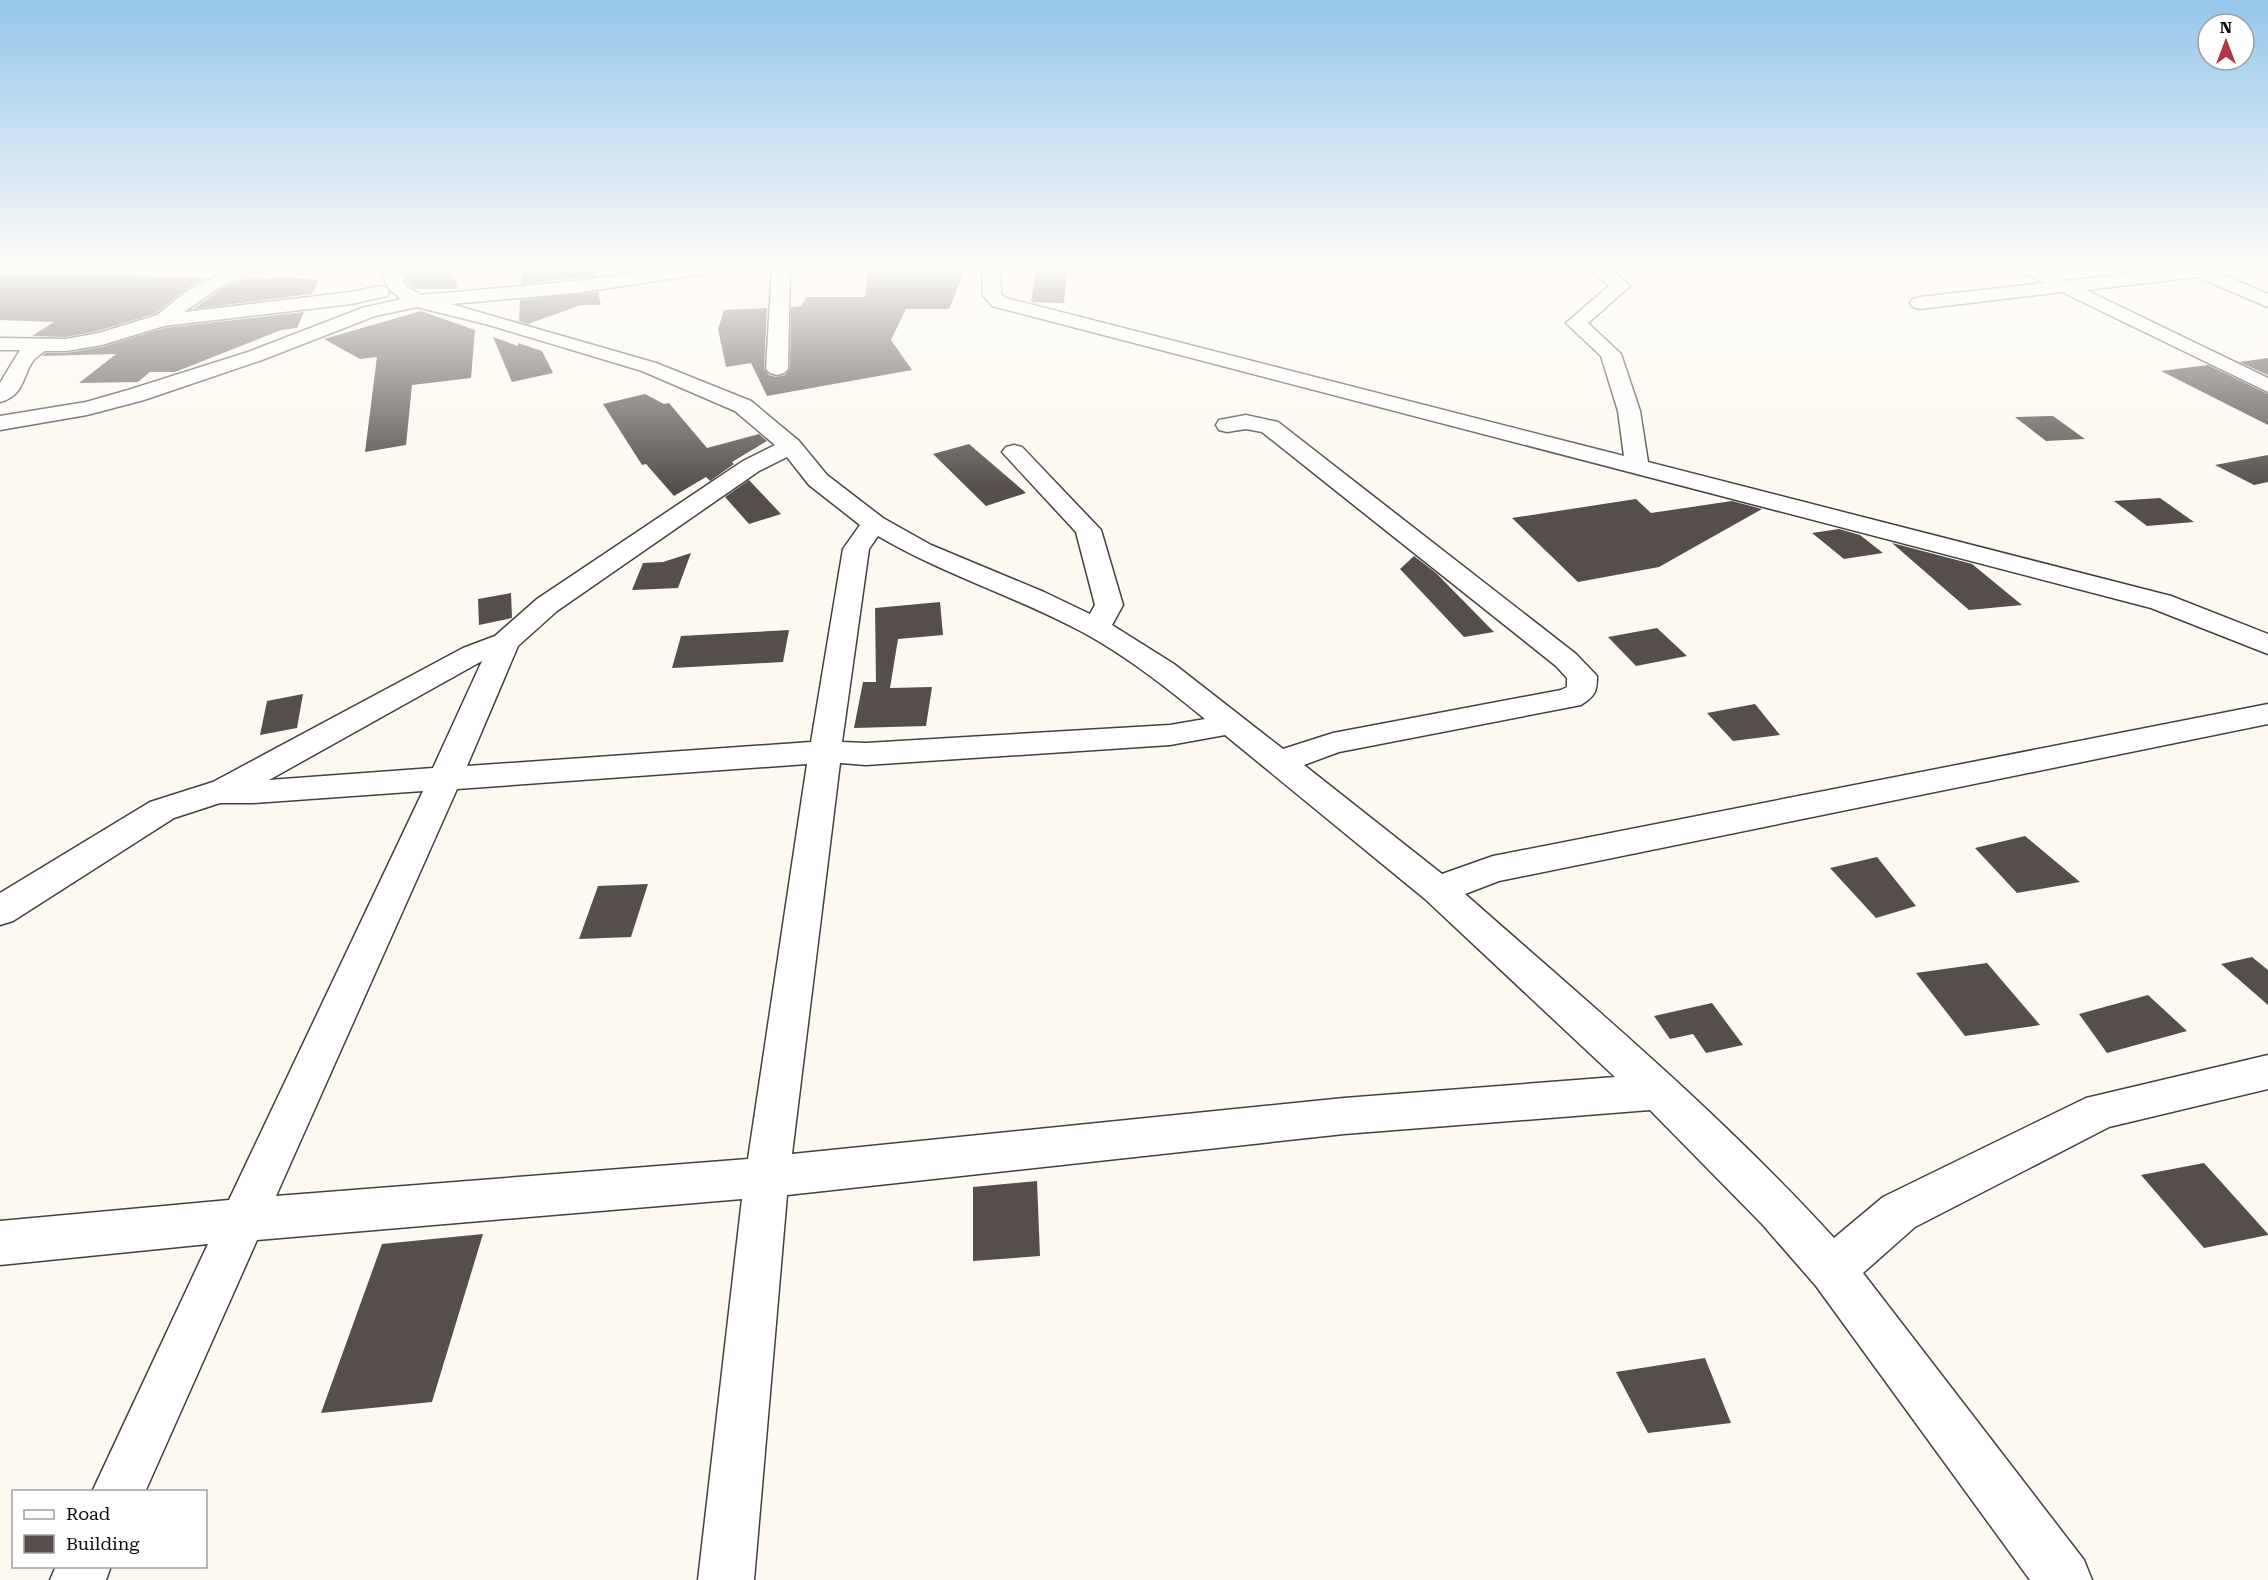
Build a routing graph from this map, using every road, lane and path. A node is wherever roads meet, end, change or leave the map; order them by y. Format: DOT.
graph roads {
  1 [pos="92,341"];
  2 [pos="295,341"];
  3 [pos="586,341"];
  4 [pos="778,341"];
  5 [pos="1149,341"];
  6 [pos="1596,341"];
  7 [pos="2176,341"];
  8 [pos="0,344"];
  9 [pos="39,345"];
  10 [pos="777,369"];
  11 [pos="2268,386"];
  12 [pos="0,395"];
  13 [pos="0,423"];
  14 [pos="1227,425"];
  15 [pos="791,446"];
  16 [pos="1014,452"];
  17 [pos="1637,467"];
  18 [pos="874,523"];
  19 [pos="1096,628"];
  20 [pos="505,642"];
  21 [pos="2268,645"];
  22 [pos="2268,714"];
  23 [pos="1233,724"];
  24 [pos="825,752"];
  25 [pos="1280,762"];
  26 [pos="445,779"];
  27 [pos="218,792"];
  28 [pos="1438,890"];
  29 [pos="0,911"];
  30 [pos="2268,1072"];
  31 [pos="1659,1091"];
  32 [pos="766,1177"];
  33 [pos="241,1220"];
  34 [pos="0,1243"];
  35 [pos="1832,1270"];
  36 [pos="118,1490"];
  37 [pos="726,1580"];
  38 [pos="2064,1580"];
  1 -- 9 [label="street"];
  2 -- 13 [label="street"];
  3 -- 15 [label="street"];
  4 -- 10 [label="street"];
  5 -- 17 [label="street"];
  6 -- 17 [label="street"];
  7 -- 11 [label="street"];
  8 -- 9 [label="street"];
  9 -- 12 [label="street"];
  14 -- 25 [label="street"];
  15 -- 18 [label="street"];
  15 -- 20 [label="street"];
  16 -- 19 [label="street"];
  17 -- 21 [label="street"];
  18 -- 19 [label="street"];
  18 -- 24 [label="street"];
  19 -- 23 [label="street"];
  20 -- 26 [label="street"];
  20 -- 27 [label="street"];
  22 -- 28 [label="street"];
  23 -- 24 [label="street"];
  23 -- 25 [label="street"];
  24 -- 26 [label="street"];
  24 -- 32 [label="street"];
  25 -- 28 [label="street"];
  26 -- 27 [label="street"];
  26 -- 33 [label="street"];
  27 -- 29 [label="street"];
  28 -- 31 [label="street"];
  30 -- 35 [label="street"];
  31 -- 32 [label="street"];
  31 -- 35 [label="street"];
  32 -- 33 [label="street"];
  32 -- 37 [label="street"];
  33 -- 34 [label="street"];
  33 -- 36 [label="street"];
  35 -- 38 [label="street"];
}
